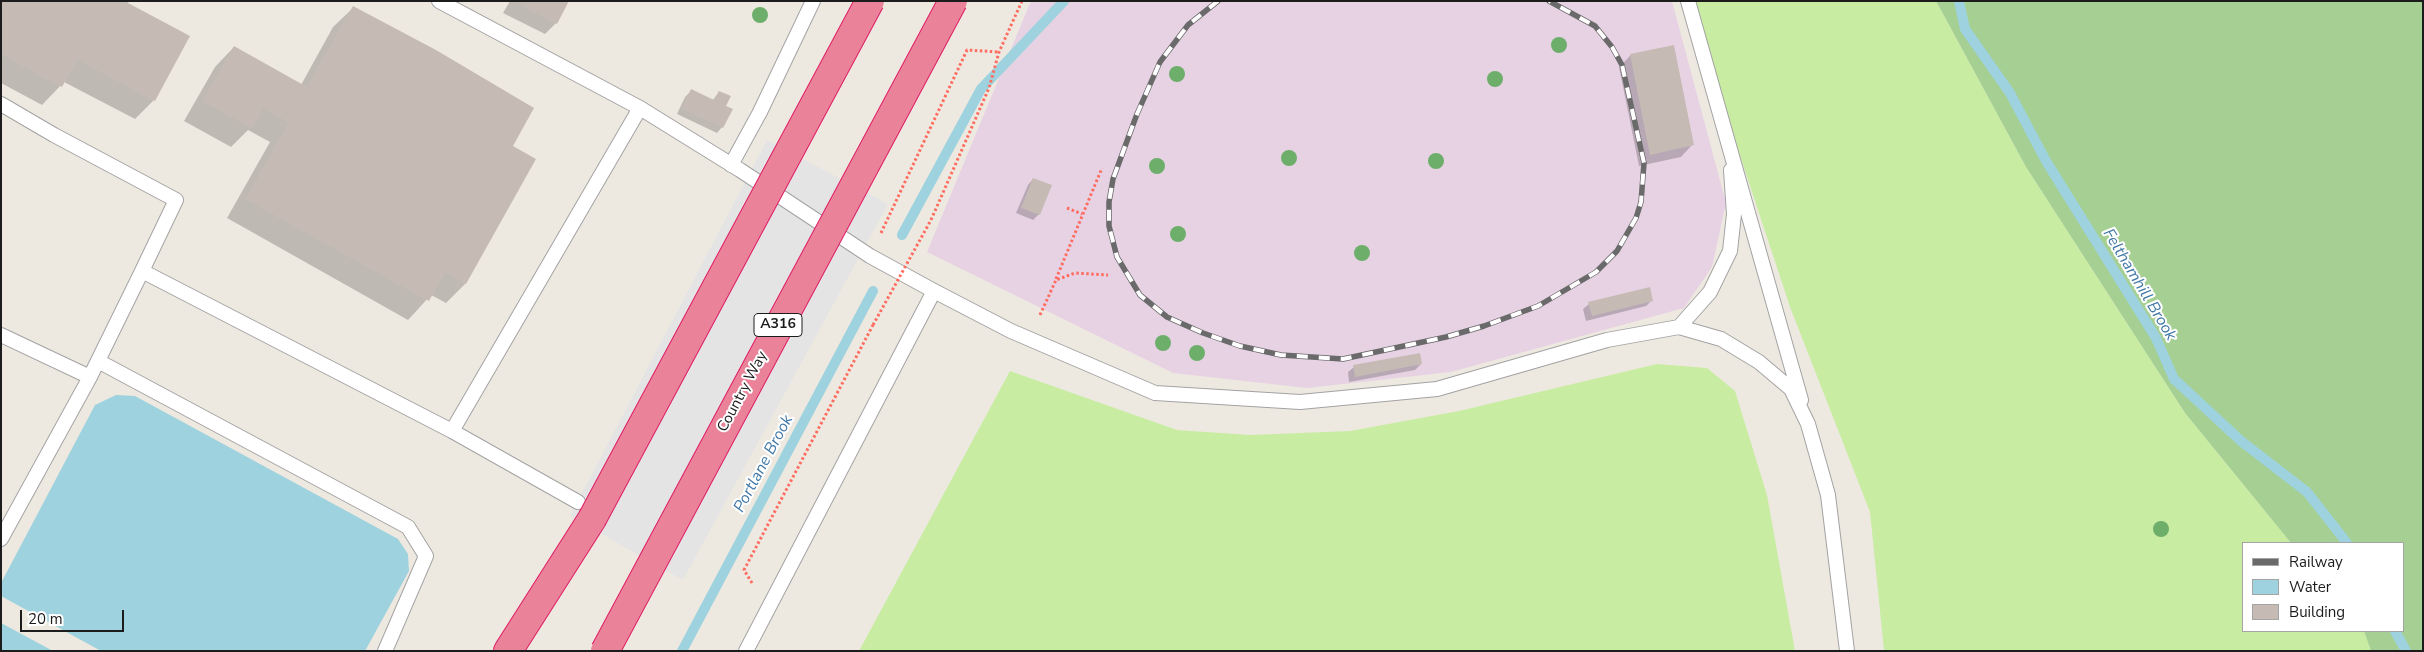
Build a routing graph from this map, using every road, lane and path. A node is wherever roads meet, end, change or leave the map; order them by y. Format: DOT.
graph roads {
  1 [pos="440,1"];
  2 [pos="813,1"];
  3 [pos="870,1"];
  4 [pos="953,1"];
  5 [pos="1022,1"];
  6 [pos="1688,1"];
  7 [pos="999,52"];
  8 [pos="1,104"];
  9 [pos="640,108"];
  10 [pos="1730,143"];
  11 [pos="731,165"];
  12 [pos="1102,168"];
  13 [pos="1067,208"];
  14 [pos="1082,214"];
  15 [pos="870,256"];
  16 [pos="142,272"];
  17 [pos="1108,275"];
  18 [pos="1056,280"];
  19 [pos="934,292"];
  20 [pos="1679,327"];
  21 [pos="1011,331"];
  22 [pos="1,335"];
  23 [pos="98,361"];
  24 [pos="90,377"];
  25 [pos="1808,424"];
  26 [pos="452,431"];
  27 [pos="585,510"];
  28 [pos="1,539"];
  29 [pos="744,570"];
  30 [pos="385,651"];
  31 [pos="508,651"];
  32 [pos="521,651"];
  33 [pos="605,651"];
  34 [pos="746,651"];
  35 [pos="1847,651"];
  1 -- 9 [label="lane"];
  2 -- 11 [label="lane"];
  3 -- 27 [label="highway, bridge"];
  4 -- 33 [label="highway, Country Way / A316, bridge"];
  5 -- 7 [label="path"];
  6 -- 10 [label="lane"];
  7 -- 15 [label="path"];
  7 -- 29 [label="path, bridge"];
  8 -- 16 [label="lane"];
  9 -- 11 [label="lane"];
  9 -- 26 [label="lane"];
  10 -- 20 [label="lane"];
  10 -- 25 [label="lane"];
  11 -- 15 [label="lane"];
  12 -- 14 [label="path"];
  13 -- 14 [label="path"];
  14 -- 18 [label="path"];
  15 -- 19 [label="lane"];
  16 -- 23 [label="lane"];
  16 -- 26 [label="lane"];
  17 -- 18 [label="path"];
  18 -- 21 [label="path"];
  19 -- 21 [label="lane"];
  19 -- 34 [label="lane"];
  20 -- 21 [label="lane"];
  20 -- 25 [label="lane"];
  22 -- 24 [label="lane"];
  23 -- 24 [label="lane"];
  23 -- 30 [label="lane"];
  24 -- 28 [label="lane"];
  25 -- 35 [label="lane"];
  26 -- 27 [label="lane"];
  27 -- 31 [label="highway"];
  27 -- 32 [label="highway"];
}
